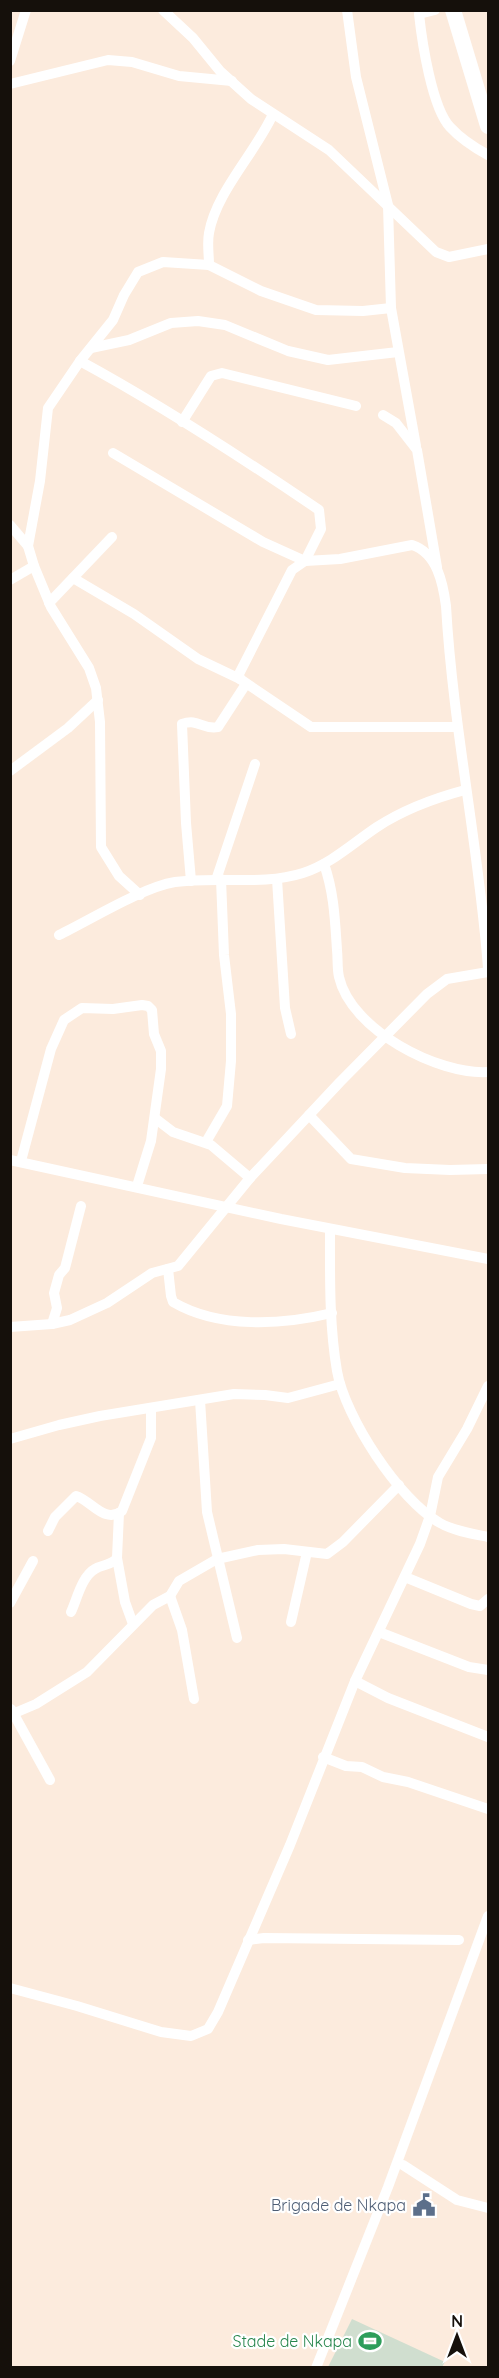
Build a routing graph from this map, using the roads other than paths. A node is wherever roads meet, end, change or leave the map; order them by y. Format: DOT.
graph roads {
  1 [pos="26,10"];
  2 [pos="163,10"];
  3 [pos="347,10"];
  4 [pos="435,10"];
  5 [pos="453,10"];
  6 [pos="10,61"];
  7 [pos="232,81"];
  8 [pos="10,84"];
  9 [pos="273,114"];
  10 [pos="489,126"];
  11 [pos="489,155"];
  12 [pos="388,205"];
  13 [pos="489,249"];
  14 [pos="209,265"];
  15 [pos="391,308"];
  16 [pos="91,348"];
  17 [pos="398,352"];
  18 [pos="81,361"];
  19 [pos="356,406"];
  20 [pos="383,415"];
  21 [pos="182,422"];
  22 [pos="417,450"];
  23 [pos="113,453"];
  24 [pos="10,525"];
  25 [pos="112,537"];
  26 [pos="28,546"];
  27 [pos="306,561"];
  28 [pos="34,566"];
  29 [pos="438,569"];
  30 [pos="73,578"];
  31 [pos="10,580"];
  32 [pos="49,603"];
  33 [pos="242,683"];
  34 [pos="98,700"];
  35 [pos="457,727"];
  36 [pos="255,764"];
  37 [pos="10,771"];
  38 [pos="465,790"];
  39 [pos="324,864"];
  40 [pos="218,879"];
  41 [pos="277,879"];
  42 [pos="191,881"];
  43 [pos="140,895"];
  44 [pos="59,935"];
  45 [pos="489,970"];
  46 [pos="291,1035"];
  47 [pos="385,1037"];
  48 [pos="489,1072"];
  49 [pos="309,1115"];
  50 [pos="156,1119"];
  51 [pos="206,1142"];
  52 [pos="16,1161"];
  53 [pos="489,1169"];
  54 [pos="250,1178"];
  55 [pos="137,1186"];
  56 [pos="81,1206"];
  57 [pos="228,1207"];
  58 [pos="330,1229"];
  59 [pos="489,1259"];
  60 [pos="168,1269"];
  61 [pos="332,1313"];
  62 [pos="52,1324"];
  63 [pos="10,1328"];
  64 [pos="340,1384"];
  65 [pos="489,1386"];
  66 [pos="200,1400"];
  67 [pos="151,1409"];
  68 [pos="10,1439"];
  69 [pos="399,1485"];
  70 [pos="119,1514"];
  71 [pos="430,1516"];
  72 [pos="48,1531"];
  73 [pos="489,1537"];
  74 [pos="307,1552"];
  75 [pos="117,1558"];
  76 [pos="217,1559"];
  77 [pos="33,1561"];
  78 [pos="405,1577"];
  79 [pos="170,1596"];
  80 [pos="489,1599"];
  81 [pos="10,1603"];
  82 [pos="71,1612"];
  83 [pos="291,1622"];
  84 [pos="133,1624"];
  85 [pos="379,1632"];
  86 [pos="237,1638"];
  87 [pos="489,1670"];
  88 [pos="355,1681"];
  89 [pos="194,1699"];
  90 [pos="12,1712"];
  91 [pos="489,1737"];
  92 [pos="323,1757"];
  93 [pos="50,1780"];
  94 [pos="489,1809"];
  95 [pos="489,1916"];
  96 [pos="256,1922"];
  97 [pos="264,1938"];
  98 [pos="248,1940"];
  99 [pos="459,1940"];
  100 [pos="10,1988"];
  101 [pos="403,2165"];
  102 [pos="489,2208"];
  103 [pos="316,2367"];
  1 -- 6 [label="street"];
  2 -- 7 [label="street"];
  3 -- 12 [label="street"];
  4 -- 11 [label="street"];
  5 -- 10 [label="highway"];
  7 -- 8 [label="street"];
  7 -- 9 [label="street"];
  9 -- 12 [label="street"];
  9 -- 14 [label="street"];
  12 -- 13 [label="street"];
  12 -- 15 [label="street"];
  14 -- 15 [label="street"];
  14 -- 16 [label="street"];
  15 -- 17 [label="street"];
  16 -- 17 [label="street"];
  16 -- 18 [label="street"];
  17 -- 22 [label="street"];
  18 -- 21 [label="street"];
  18 -- 26 [label="street"];
  19 -- 21 [label="street"];
  20 -- 22 [label="street"];
  21 -- 27 [label="street"];
  22 -- 29 [label="street"];
  23 -- 27 [label="street"];
  24 -- 26 [label="street"];
  25 -- 30 [label="street"];
  26 -- 28 [label="street"];
  27 -- 29 [label="street"];
  27 -- 33 [label="street"];
  28 -- 31 [label="street"];
  28 -- 32 [label="street"];
  29 -- 35 [label="street"];
  30 -- 32 [label="street"];
  30 -- 33 [label="street"];
  32 -- 34 [label="street"];
  33 -- 35 [label="street"];
  33 -- 42 [label="street"];
  34 -- 37 [label="street"];
  34 -- 43 [label="street"];
  35 -- 38 [label="street"];
  36 -- 40 [label="street"];
  38 -- 39 [label="street"];
  38 -- 45 [label="street"];
  39 -- 41 [label="street"];
  39 -- 47 [label="street"];
  40 -- 41 [label="street"];
  40 -- 42 [label="street"];
  40 -- 51 [label="street"];
  41 -- 46 [label="street"];
  42 -- 43 [label="street"];
  43 -- 44 [label="street"];
  45 -- 47 [label="street"];
  47 -- 48 [label="street"];
  47 -- 49 [label="street"];
  49 -- 53 [label="street"];
  49 -- 54 [label="street"];
  50 -- 51 [label="street"];
  50 -- 52 [label="street"];
  50 -- 55 [label="street"];
  51 -- 54 [label="street"];
  52 -- 55 [label="street"];
  54 -- 57 [label="street"];
  55 -- 57 [label="street"];
  56 -- 62 [label="street"];
  57 -- 58 [label="street"];
  57 -- 60 [label="street"];
  58 -- 59 [label="street"];
  58 -- 61 [label="street"];
  60 -- 61 [label="street"];
  60 -- 62 [label="street"];
  61 -- 64 [label="street"];
  62 -- 63 [label="street"];
  64 -- 66 [label="street"];
  64 -- 69 [label="street"];
  65 -- 71 [label="street"];
  66 -- 67 [label="street"];
  66 -- 76 [label="street"];
  67 -- 68 [label="street"];
  67 -- 70 [label="street"];
  69 -- 71 [label="street"];
  69 -- 74 [label="street"];
  70 -- 72 [label="street"];
  70 -- 75 [label="street"];
  71 -- 73 [label="street"];
  71 -- 78 [label="street"];
  74 -- 76 [label="street"];
  74 -- 83 [label="street"];
  75 -- 82 [label="street"];
  75 -- 84 [label="street"];
  76 -- 79 [label="street"];
  76 -- 86 [label="street"];
  77 -- 81 [label="street"];
  78 -- 80 [label="street"];
  78 -- 85 [label="street"];
  79 -- 84 [label="street"];
  79 -- 89 [label="street"];
  84 -- 90 [label="street"];
  85 -- 87 [label="street"];
  85 -- 88 [label="street"];
  88 -- 91 [label="street"];
  88 -- 92 [label="street"];
  90 -- 93 [label="street"];
  92 -- 94 [label="street"];
  92 -- 96 [label="street"];
  95 -- 103 [label="street"];
  96 -- 97 [label="street"];
  96 -- 98 [label="street"];
  97 -- 98 [label="street"];
  97 -- 99 [label="street"];
  98 -- 100 [label="street"];
  101 -- 102 [label="street"];
}
